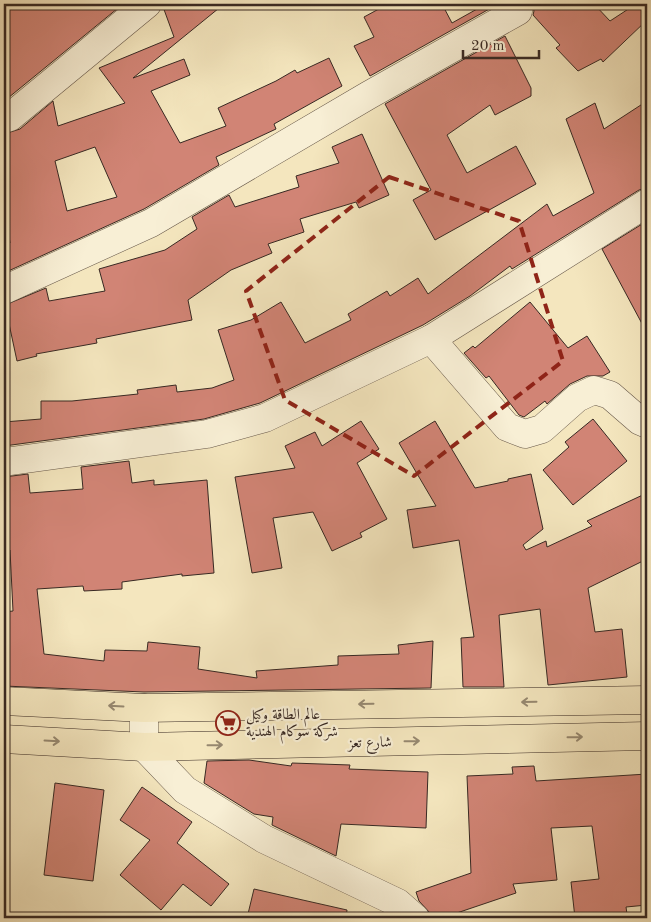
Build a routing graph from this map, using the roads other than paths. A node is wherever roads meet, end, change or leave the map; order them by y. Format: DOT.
graph roads {
  1 [pos="147,4"];
  2 [pos="518,11"];
  3 [pos="4,119"];
  4 [pos="647,203"];
  5 [pos="4,290"];
  6 [pos="431,339"];
  7 [pos="647,424"];
  8 [pos="4,462"];
  9 [pos="647,700"];
  10 [pos="4,701"];
  11 [pos="144,708"];
  12 [pos="647,736"];
  13 [pos="4,739"];
  14 [pos="144,747"];
  15 [pos="415,918"];
  1 -- 3 [label="street"];
  2 -- 5 [label="street"];
  4 -- 6 [label="street"];
  6 -- 7 [label="street"];
  6 -- 8 [label="street"];
  9 -- 11 [label="main road, one-way"];
  11 -- 10 [label="main road, one-way"];
  11 -- 14 [label="street"];
  14 -- 12 [label="main road, شارع تعز, one-way"];
  13 -- 14 [label="main road, شارع تعز, one-way"];
  14 -- 15 [label="street"];
}
